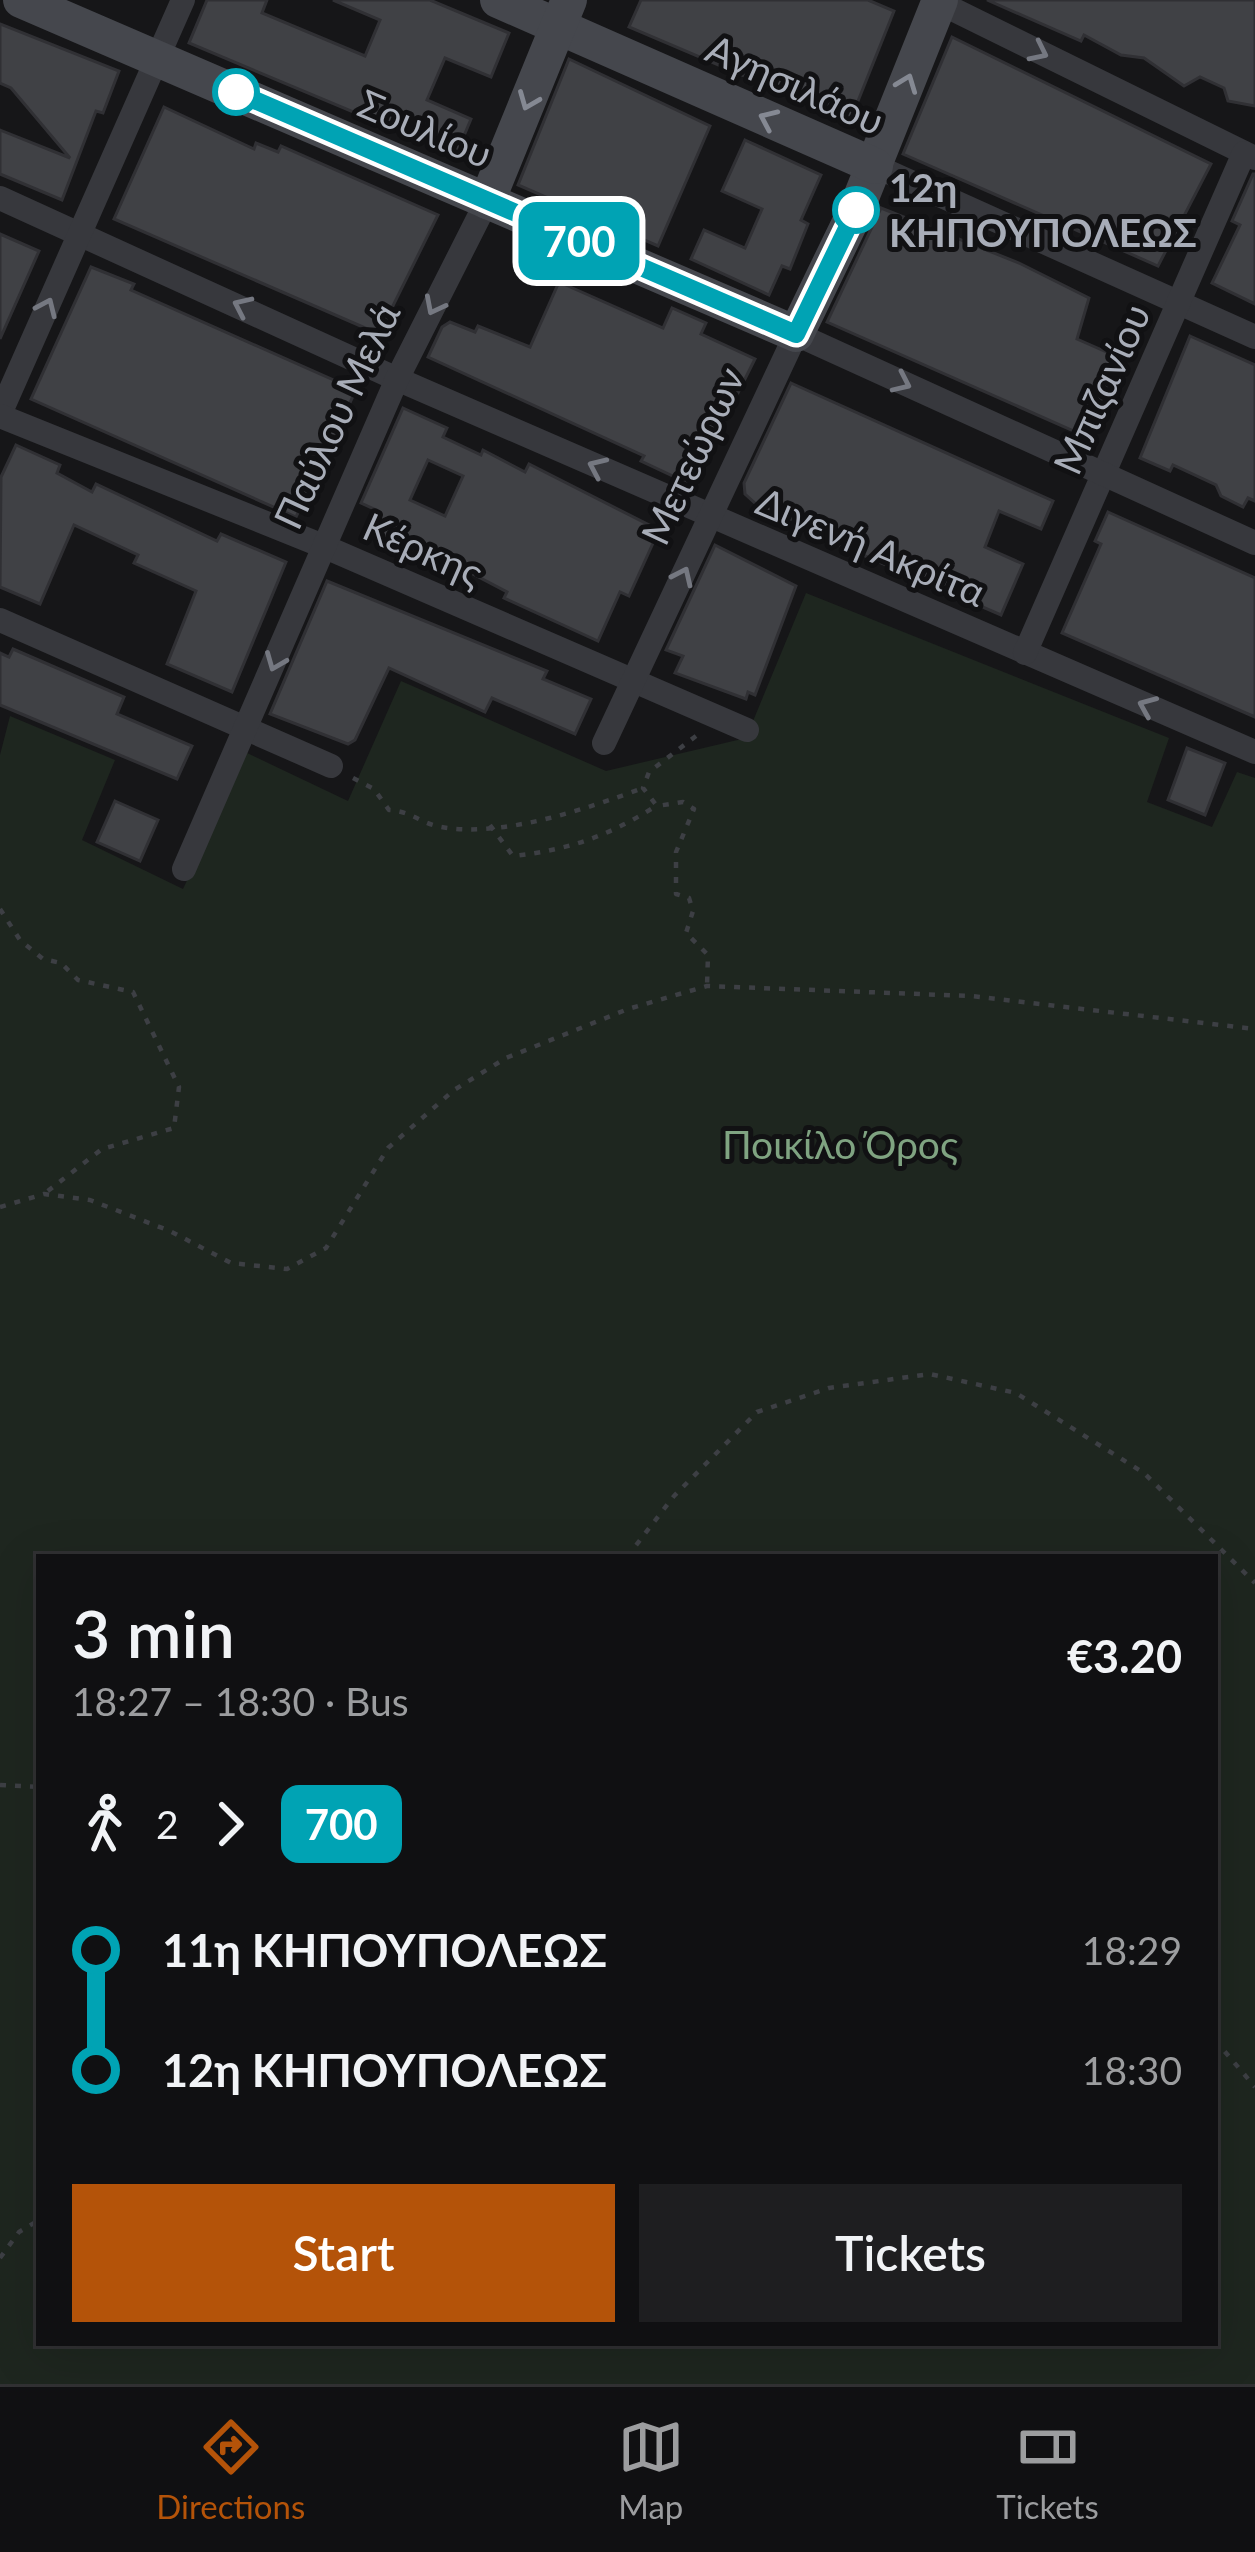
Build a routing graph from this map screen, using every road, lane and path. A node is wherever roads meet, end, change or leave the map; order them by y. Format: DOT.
graph roads {
  1 [pos="21,0"];
  2 [pos="183,0"];
  3 [pos="498,0"];
  4 [pos="938,1"];
  5 [pos="564,13"];
  6 [pos="157,58"];
  7 [pos="1250,155"];
  8 [pos="874,166"];
  9 [pos="0,198"];
  10 [pos="487,201"];
  11 [pos="81,231"];
  12 [pos="1178,304"];
  13 [pos="796,334"];
  14 [pos="1255,338"];
  15 [pos="397,379"];
  16 [pos="0,415"];
  17 [pos="1104,475"];
  18 [pos="711,517"];
  19 [pos="1255,542"];
  20 [pos="323,546"];
  21 [pos="0,620"];
  22 [pos="1025,653"];
  23 [pos="633,682"];
  24 [pos="716,716"];
  25 [pos="247,730"];
  26 [pos="747,730"];
  27 [pos="604,742"];
  28 [pos="1255,752"];
  29 [pos="331,766"];
  30 [pos="643,788"];
  31 [pos="657,806"];
  32 [pos="490,825"];
  33 [pos="184,869"];
  34 [pos="0,910"];
  35 [pos="707,986"];
  36 [pos="1255,1029"];
  37 [pos="44,1194"];
  38 [pos="0,1207"];
  39 [pos="629,1554"];
  40 [pos="1255,1582"];
  41 [pos="0,1785"];
  42 [pos="36,1787"];
  43 [pos="1218,2044"];
  44 [pos="1255,2087"];
  45 [pos="36,2222"];
  46 [pos="0,2258"];
  1 -- 6 [label="street, Σουλίου"];
  2 -- 6 [label="street"];
  3 -- 5 [label="street, Αγησιλάου"];
  4 -- 7 [label="street, one-way"];
  8 -- 4 [label="street, Μετεώρων, one-way"];
  8 -- 5 [label="street, Αγησιλάου, one-way"];
  5 -- 10 [label="street, Παύλου Μελά, one-way"];
  6 -- 10 [label="street, Σουλίου"];
  6 -- 11 [label="street"];
  7 -- 12 [label="street, Μπιζανίου"];
  8 -- 12 [label="street, Αγησιλάου"];
  8 -- 13 [label="street, Μετεώρων"];
  9 -- 11 [label="street, Διγενή Ακρίτα"];
  10 -- 13 [label="street, Σουλίου"];
  10 -- 15 [label="street, Παύλου Μελά, one-way"];
  15 -- 11 [label="street, Διγενή Ακρίτα, one-way"];
  16 -- 11 [label="street, one-way"];
  12 -- 14 [label="street, Αγησιλάου"];
  12 -- 17 [label="street, Μπιζανίου"];
  13 -- 17 [label="street, Σουλίου, one-way"];
  13 -- 18 [label="street, Μετεώρων"];
  18 -- 15 [label="street, Διγενή Ακρίτα, one-way"];
  15 -- 20 [label="street, Παύλου Μελά"];
  16 -- 20 [label="street, Κέρκης"];
  17 -- 19 [label="street, Σουλίου"];
  17 -- 22 [label="street, Μπιζανίου"];
  18 -- 22 [label="street, Διγενή Ακρίτα"];
  23 -- 18 [label="street, Μετεώρων, one-way"];
  20 -- 23 [label="street, Κέρκης"];
  20 -- 25 [label="street, Παύλου Μελά, one-way"];
  21 -- 25 [label="street"];
  28 -- 22 [label="street, Διγενή Ακρίτα, one-way"];
  23 -- 24 [label="street, Κέρκης"];
  23 -- 27 [label="street, Μετεώρων"];
  24 -- 26 [label="street, Κέρκης"];
  24 -- 30 [label="path"];
  25 -- 29 [label="street"];
  25 -- 33 [label="street, Παύλου Μελά"];
  29 -- 32 [label="path"];
  30 -- 31 [label="path"];
  30 -- 32 [label="path"];
  31 -- 32 [label="path"];
  31 -- 35 [label="path"];
  34 -- 37 [label="path"];
  35 -- 36 [label="path"];
  35 -- 37 [label="path"];
  37 -- 38 [label="path"];
  39 -- 40 [label="path"];
  41 -- 42 [label="path"];
  43 -- 44 [label="path"];
  45 -- 46 [label="path"];
}
